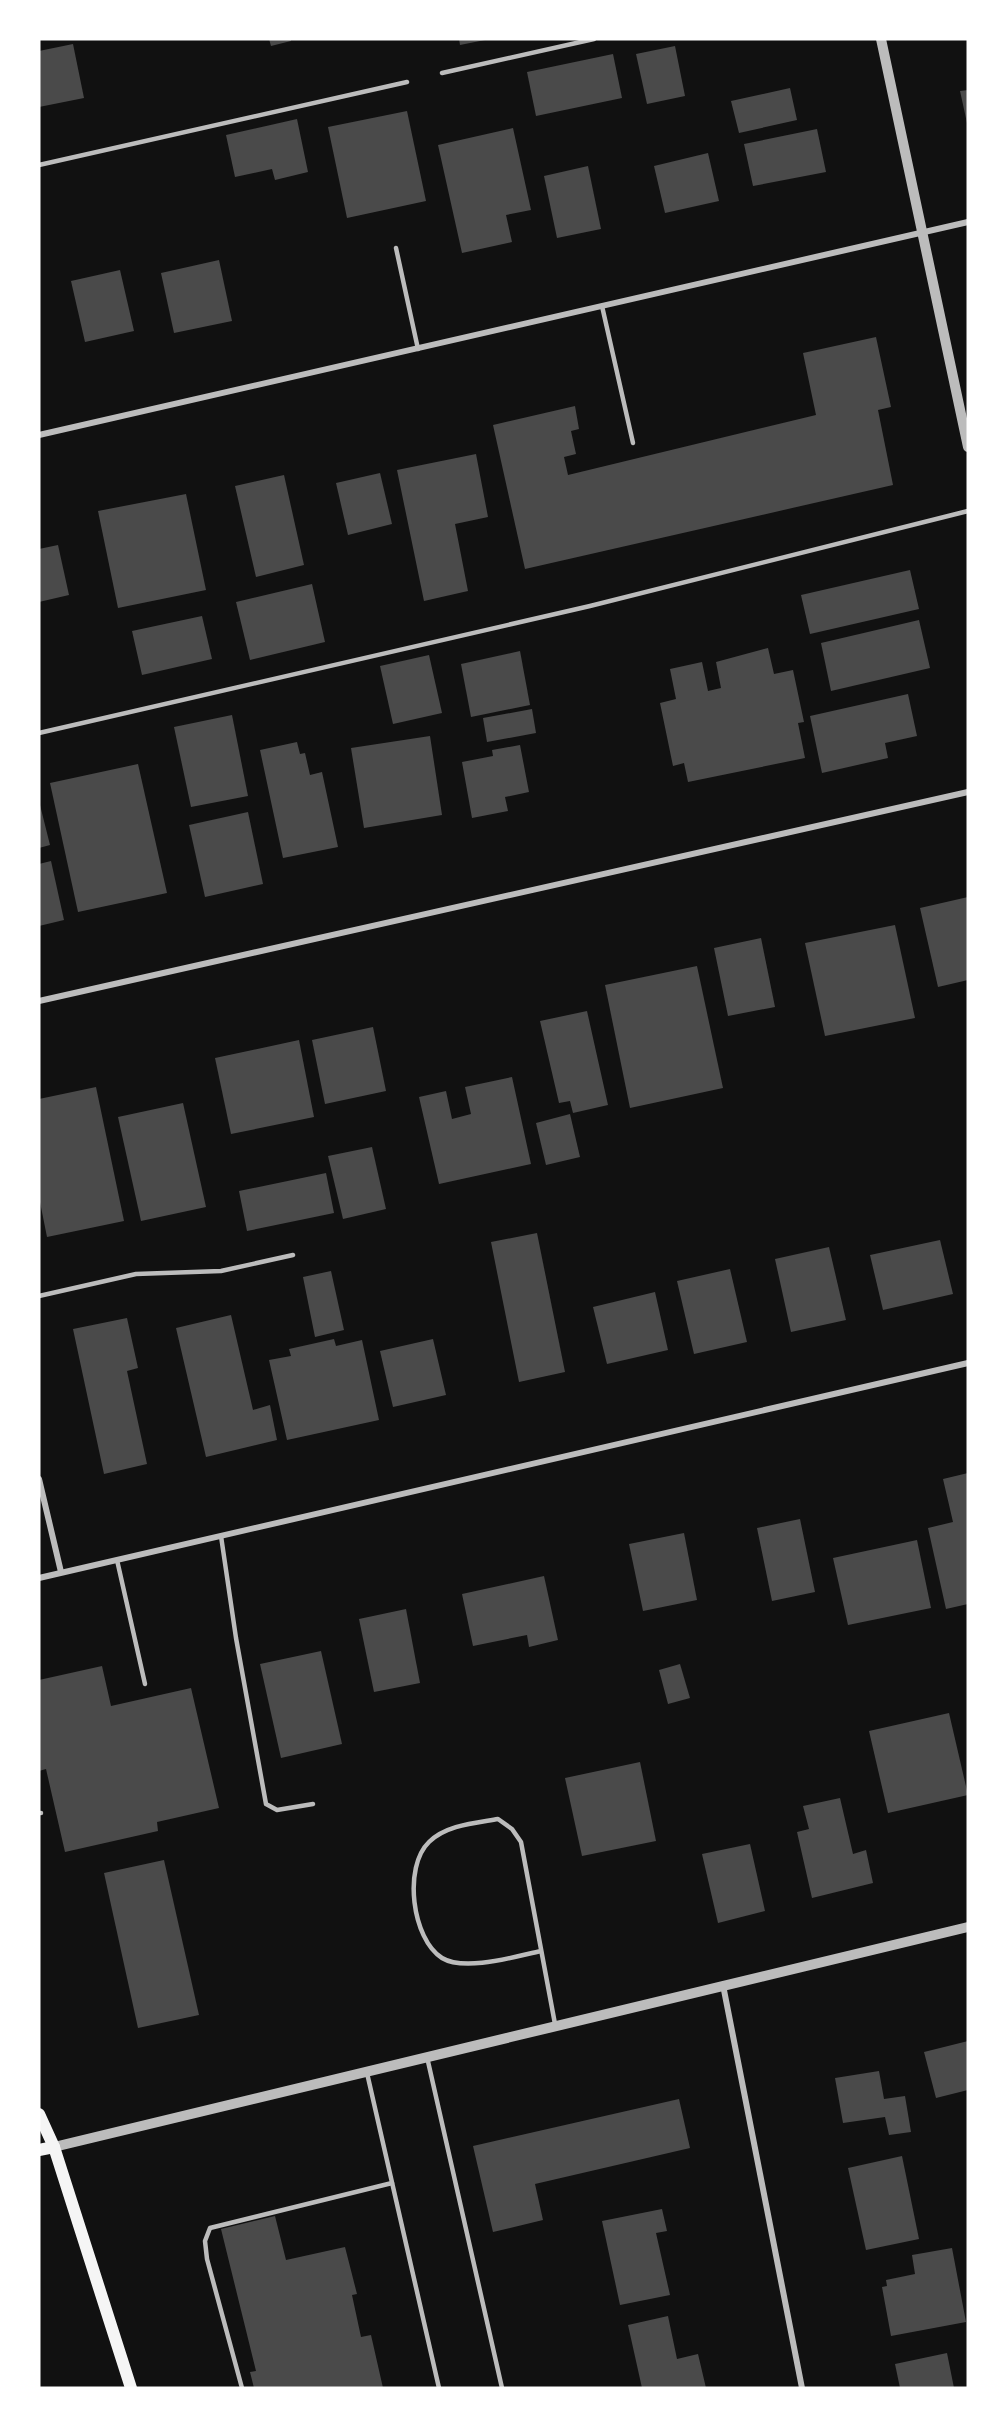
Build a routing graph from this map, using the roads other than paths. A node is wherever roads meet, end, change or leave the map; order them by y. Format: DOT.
graph roads {
  1 [pos="594,39"];
  2 [pos="881,39"];
  3 [pos="442,72"];
  4 [pos="407,82"];
  5 [pos="39,165"];
  6 [pos="968,222"];
  7 [pos="921,233"];
  8 [pos="396,249"];
  9 [pos="602,306"];
  10 [pos="418,349"];
  11 [pos="39,435"];
  12 [pos="633,443"];
  13 [pos="968,447"];
  14 [pos="968,511"];
  15 [pos="39,733"];
  16 [pos="968,792"];
  17 [pos="39,1001"];
  18 [pos="292,1255"];
  19 [pos="39,1296"];
  20 [pos="968,1363"];
  21 [pos="39,1479"];
  22 [pos="221,1536"];
  23 [pos="117,1560"];
  24 [pos="61,1572"];
  25 [pos="39,1578"];
  26 [pos="145,1684"];
  27 [pos="313,1804"];
  28 [pos="968,1927"];
  29 [pos="541,1951"];
  30 [pos="722,1984"];
  31 [pos="555,2024"];
  32 [pos="427,2055"];
  33 [pos="366,2070"];
  34 [pos="39,2114"];
  35 [pos="54,2147"];
  36 [pos="39,2150"];
  37 [pos="392,2183"];
  38 [pos="131,2388"];
  39 [pos="242,2388"];
  40 [pos="439,2388"];
  41 [pos="502,2388"];
  42 [pos="802,2388"];
  1 -- 3 [label="lane"];
  2 -- 7 [label="street"];
  4 -- 5 [label="lane"];
  6 -- 7 [label="street"];
  7 -- 9 [label="street"];
  7 -- 13 [label="street"];
  8 -- 10 [label="lane"];
  9 -- 10 [label="street"];
  9 -- 12 [label="lane"];
  10 -- 11 [label="street"];
  14 -- 15 [label="lane"];
  16 -- 17 [label="street"];
  18 -- 19 [label="lane"];
  20 -- 22 [label="street"];
  21 -- 24 [label="street"];
  22 -- 23 [label="street"];
  22 -- 27 [label="lane"];
  23 -- 24 [label="street"];
  23 -- 26 [label="lane"];
  24 -- 25 [label="street"];
  28 -- 30 [label="street"];
  29 -- 29 [label="lane"];
  29 -- 31 [label="lane"];
  30 -- 31 [label="street"];
  30 -- 42 [label="street"];
  31 -- 32 [label="street"];
  32 -- 33 [label="street"];
  32 -- 41 [label="lane"];
  33 -- 35 [label="street"];
  33 -- 37 [label="lane"];
  34 -- 35 [label="main road"];
  35 -- 36 [label="main road"];
  35 -- 38 [label="main road"];
  37 -- 39 [label="lane"];
  37 -- 40 [label="lane"];
}
